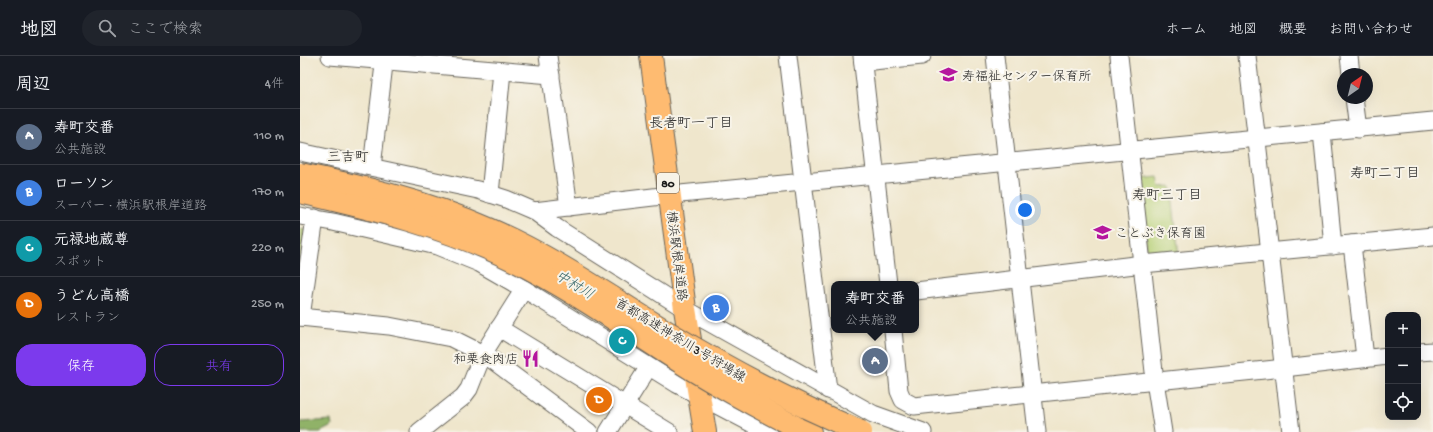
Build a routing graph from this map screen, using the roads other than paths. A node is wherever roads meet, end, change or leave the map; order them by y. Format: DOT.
graph roads {
  1 [pos="330,56"];
  2 [pos="548,56"];
  3 [pos="651,56"];
  4 [pos="788,56"];
  5 [pos="922,56"];
  6 [pos="995,56"];
  7 [pos="1119,56"];
  8 [pos="1247,56"];
  9 [pos="1350,56"];
  10 [pos="384,58"];
  11 [pos="862,59"];
  12 [pos="1351,68"];
  13 [pos="502,71"];
  14 [pos="551,75"];
  15 [pos="1355,104"];
  16 [pos="1433,121"];
  17 [pos="1358,129"];
  18 [pos="1322,132"];
  19 [pos="1256,139"];
  20 [pos="1130,151"];
  21 [pos="300,152"];
  22 [pos="1007,162"];
  23 [pos="372,167"];
  24 [pos="300,174"];
  25 [pos="875,175"];
  26 [pos="803,182"];
  27 [pos="300,192"];
  28 [pos="490,194"];
  29 [pos="670,195"];
  30 [pos="569,207"];
  31 [pos="534,211"];
  32 [pos="308,217"];
  33 [pos="1433,236"];
  34 [pos="1352,244"];
  35 [pos="1333,246"];
  36 [pos="1270,252"];
  37 [pos="1143,264"];
  38 [pos="1020,278"];
  39 [pos="888,281"];
  40 [pos="524,289"];
  41 [pos="919,291"];
  42 [pos="684,310"];
  43 [pos="301,317"];
  44 [pos="500,328"];
  45 [pos="893,333"];
  46 [pos="1433,351"];
  47 [pos="1421,352"];
  48 [pos="483,354"];
  49 [pos="1385,356"];
  50 [pos="1365,358"];
  51 [pos="648,368"];
  52 [pos="1284,368"];
  53 [pos="1155,381"];
  54 [pos="828,390"];
  55 [pos="1032,394"];
  56 [pos="700,397"];
  57 [pos="625,405"];
  58 [pos="914,406"];
  59 [pos="427,430"];
  60 [pos="803,430"];
  61 [pos="913,431"];
  62 [pos="589,432"];
  63 [pos="608,432"];
  64 [pos="669,432"];
  65 [pos="705,432"];
  66 [pos="768,432"];
  67 [pos="861,432"];
  68 [pos="1037,432"];
  69 [pos="1163,432"];
  70 [pos="1291,432"];
  1 -- 10 [label="street"];
  2 -- 14 [label="street"];
  3 -- 29 [label="main road, 横浜駅根岸道路 / 80"];
  4 -- 26 [label="street"];
  5 -- 11 [label="street"];
  6 -- 22 [label="street"];
  7 -- 20 [label="street"];
  8 -- 19 [label="street"];
  9 -- 12 [label="street"];
  10 -- 13 [label="street"];
  10 -- 23 [label="street"];
  11 -- 25 [label="street"];
  13 -- 14 [label="street"];
  13 -- 28 [label="street"];
  14 -- 30 [label="street"];
  15 -- 17 [label="street"];
  16 -- 17 [label="street"];
  17 -- 18 [label="street"];
  18 -- 19 [label="street"];
  18 -- 35 [label="street"];
  19 -- 20 [label="street"];
  19 -- 36 [label="street"];
  20 -- 22 [label="street"];
  20 -- 37 [label="street"];
  21 -- 23 [label="street"];
  22 -- 25 [label="street"];
  22 -- 38 [label="street"];
  23 -- 28 [label="street"];
  24 -- 67 [label="main road, 首都高速神奈川3号狩場線, bridge"];
  25 -- 26 [label="street"];
  25 -- 39 [label="street"];
  26 -- 29 [label="street"];
  26 -- 54 [label="street"];
  27 -- 60 [label="main road, 首都高速神奈川3号狩場線, bridge"];
  28 -- 31 [label="street"];
  29 -- 30 [label="street"];
  29 -- 42 [label="main road, 横浜駅根岸道路 / 80"];
  30 -- 31 [label="street"];
  31 -- 42 [label="street"];
  32 -- 40 [label="street"];
  32 -- 43 [label="street"];
  33 -- 34 [label="street"];
  34 -- 35 [label="street"];
  34 -- 50 [label="street"];
  35 -- 36 [label="street"];
  36 -- 37 [label="street"];
  36 -- 52 [label="street"];
  37 -- 38 [label="street"];
  37 -- 53 [label="street"];
  38 -- 41 [label="street"];
  38 -- 55 [label="street"];
  40 -- 44 [label="street"];
  40 -- 51 [label="street"];
  42 -- 54 [label="street"];
  42 -- 56 [label="main road, 横浜駅根岸道路 / 80, bridge"];
  43 -- 48 [label="street"];
  44 -- 48 [label="street"];
  44 -- 57 [label="street"];
  45 -- 58 [label="street"];
  46 -- 47 [label="street"];
  48 -- 59 [label="street"];
  48 -- 62 [label="street"];
  49 -- 50 [label="street"];
  50 -- 52 [label="street"];
  51 -- 56 [label="street"];
  51 -- 57 [label="street"];
  52 -- 53 [label="street"];
  52 -- 70 [label="street"];
  53 -- 55 [label="street"];
  53 -- 69 [label="street"];
  54 -- 61 [label="street"];
  55 -- 58 [label="street"];
  55 -- 68 [label="street"];
  56 -- 65 [label="main road, 横浜駅根岸道路 / 80"];
  56 -- 66 [label="street"];
  57 -- 63 [label="street"];
  57 -- 64 [label="street"];
  58 -- 61 [label="street"];
}
